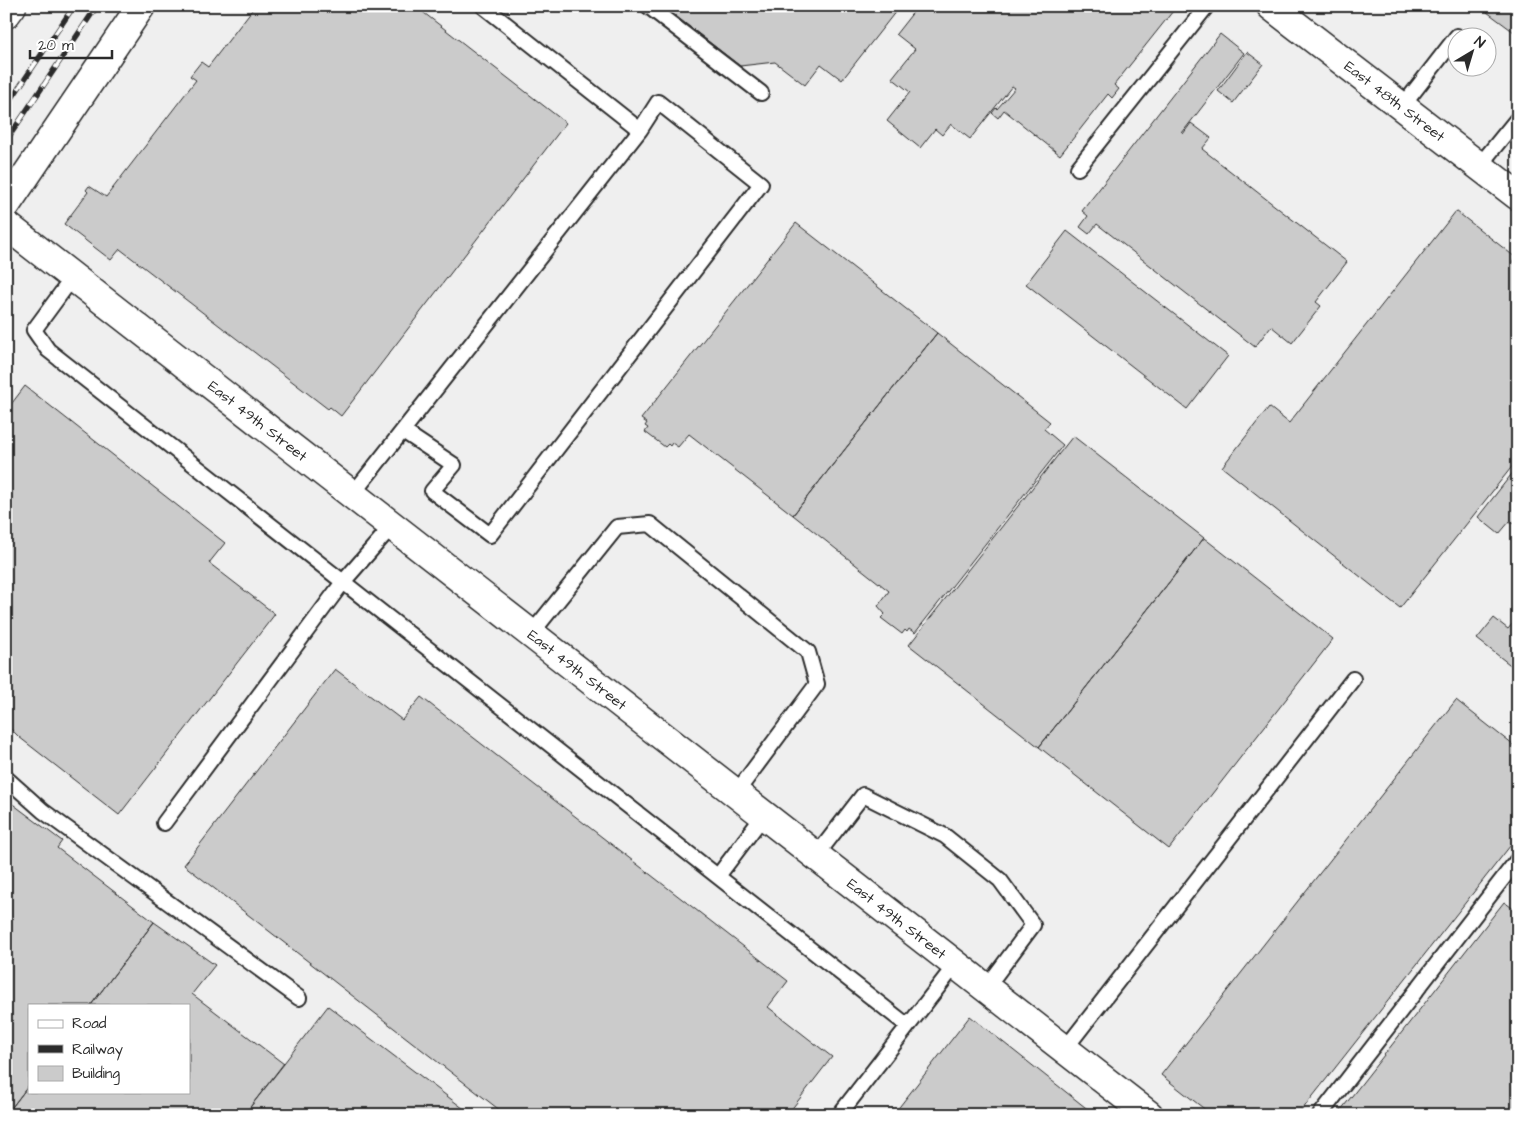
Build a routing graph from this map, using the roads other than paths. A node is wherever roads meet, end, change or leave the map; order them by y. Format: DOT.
graph roads {
  1 [pos="12,6"];
  2 [pos="141,6"];
  3 [pos="483,6"];
  4 [pos="648,6"];
  5 [pos="1207,6"];
  6 [pos="1282,10"];
  7 [pos="6,14"];
  8 [pos="1446,49"];
  9 [pos="761,93"];
  10 [pos="1402,108"];
  11 [pos="1518,118"];
  12 [pos="640,130"];
  13 [pos="1479,166"];
  14 [pos="1078,168"];
  15 [pos="1518,196"];
  16 [pos="6,205"];
  17 [pos="6,225"];
  18 [pos="73,277"];
  19 [pos="403,431"];
  20 [pos="352,495"];
  21 [pos="392,526"];
  22 [pos="343,582"];
  23 [pos="530,634"];
  24 [pos="1353,679"];
  25 [pos="6,778"];
  26 [pos="736,793"];
  27 [pos="764,815"];
  28 [pos="164,823"];
  29 [pos="816,856"];
  30 [pos="1518,859"];
  31 [pos="718,876"];
  32 [pos="956,964"];
  33 [pos="986,988"];
  34 [pos="298,998"];
  35 [pos="908,1026"];
  36 [pos="1065,1049"];
  37 [pos="838,1115"];
  38 [pos="1149,1115"];
  39 [pos="1320,1115"];
  1 -- 7 [label="street"];
  2 -- 16 [label="street"];
  3 -- 12 [label="lane"];
  4 -- 9 [label="lane"];
  5 -- 14 [label="lane"];
  6 -- 10 [label="street, East 48th Street"];
  8 -- 10 [label="lane"];
  10 -- 13 [label="street, East 48th Street"];
  11 -- 13 [label="lane"];
  12 -- 19 [label="lane"];
  12 -- 19 [label="lane"];
  13 -- 15 [label="street, East 48th Street"];
  17 -- 18 [label="street, East 49th Street"];
  18 -- 20 [label="street, East 49th Street"];
  18 -- 22 [label="lane"];
  19 -- 20 [label="lane"];
  20 -- 21 [label="street, East 49th Street"];
  21 -- 22 [label="lane"];
  21 -- 23 [label="street, East 49th Street"];
  22 -- 28 [label="lane"];
  22 -- 31 [label="lane"];
  23 -- 26 [label="street, East 49th Street"];
  23 -- 26 [label="lane"];
  24 -- 36 [label="lane"];
  25 -- 34 [label="lane"];
  26 -- 27 [label="street, East 49th Street"];
  27 -- 29 [label="street, East 49th Street"];
  27 -- 31 [label="lane"];
  29 -- 32 [label="street, East 49th Street"];
  29 -- 33 [label="lane"];
  30 -- 39 [label="lane"];
  31 -- 35 [label="lane"];
  32 -- 33 [label="street, East 49th Street"];
  32 -- 35 [label="lane"];
  33 -- 36 [label="street, East 49th Street"];
  35 -- 37 [label="lane"];
  36 -- 38 [label="street, East 49th Street"];
}
